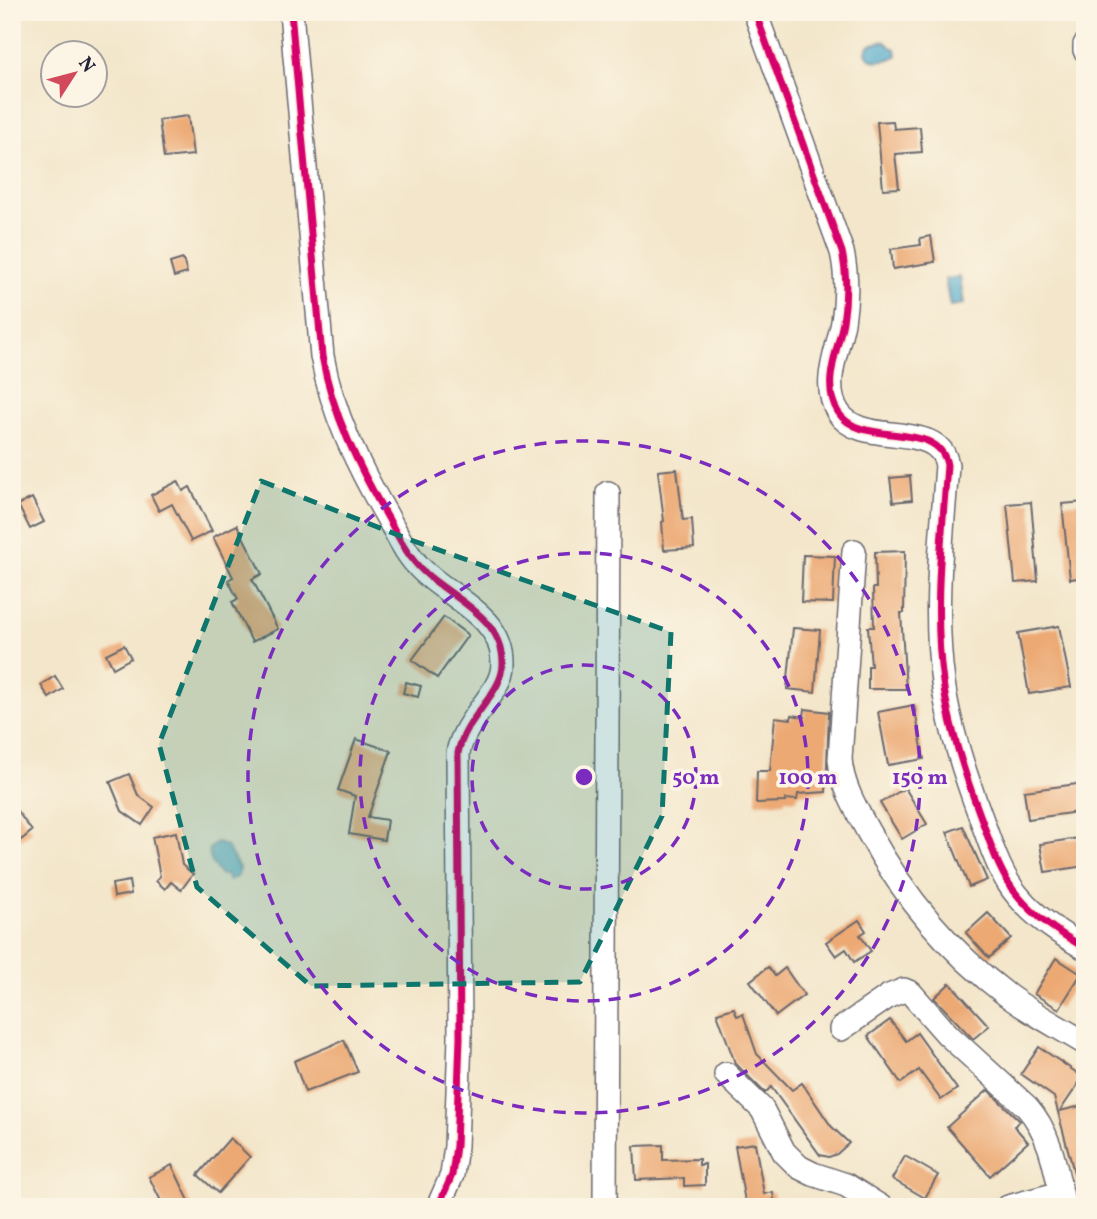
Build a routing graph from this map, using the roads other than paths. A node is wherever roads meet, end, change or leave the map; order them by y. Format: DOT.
graph roads {
  1 [pos="291,12"];
  2 [pos="755,12"];
  3 [pos="608,493"];
  4 [pos="854,551"];
  5 [pos="1085,948"];
  6 [pos="841,1029"];
  7 [pos="1085,1043"];
  8 [pos="726,1074"];
  9 [pos="1063,1200"];
  10 [pos="438,1207"];
  11 [pos="604,1207"];
  12 [pos="881,1207"];
  13 [pos="1008,1207"];
  1 -- 10 [label="street"];
  2 -- 5 [label="street"];
  3 -- 11 [label="street"];
  4 -- 7 [label="street"];
  6 -- 9 [label="street"];
  8 -- 12 [label="street"];
  9 -- 13 [label="street"];
}
